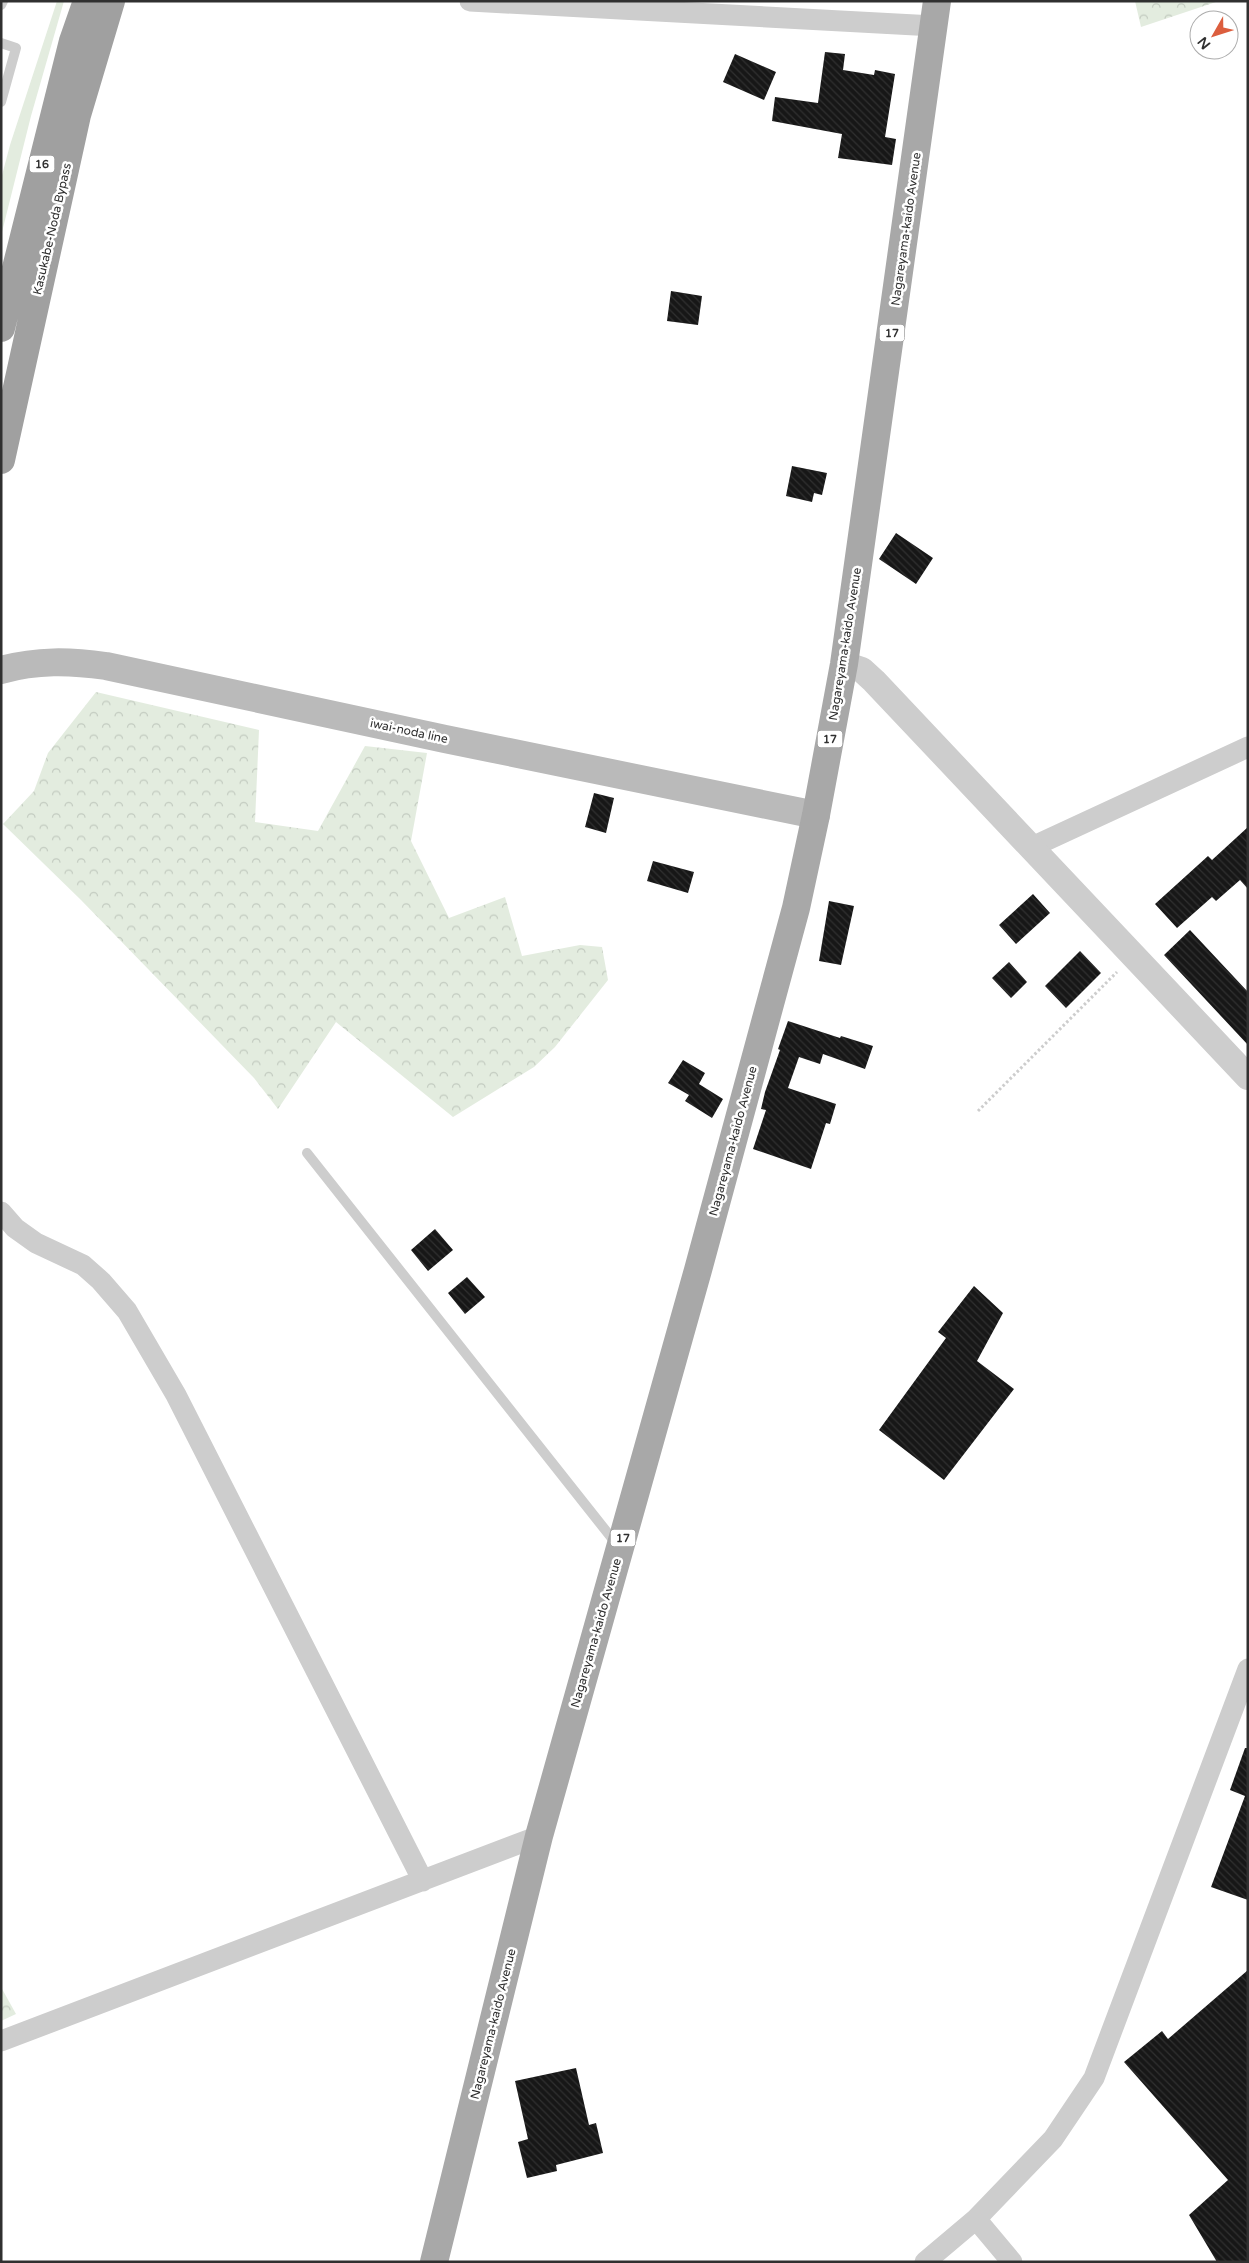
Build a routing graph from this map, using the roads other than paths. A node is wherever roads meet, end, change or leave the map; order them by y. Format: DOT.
graph roads {
  1 [pos="3,1"];
  2 [pos="87,1"];
  3 [pos="111,1"];
  4 [pos="470,1"];
  5 [pos="1,6"];
  6 [pos="936,14"];
  7 [pos="1,43"];
  8 [pos="1,102"];
  9 [pos="1,328"];
  10 [pos="1,460"];
  11 [pos="844,664"];
  12 [pos="1,670"];
  13 [pos="1248,747"];
  14 [pos="816,815"];
  15 [pos="1032,847"];
  16 [pos="1248,1077"];
  17 [pos="307,1153"];
  18 [pos="1,1212"];
  19 [pos="620,1549"];
  20 [pos="1248,1669"];
  21 [pos="539,1836"];
  22 [pos="423,1881"];
  23 [pos="1,2041"];
  24 [pos="976,2219"];
  25 [pos="434,2262"];
  26 [pos="925,2262"];
  27 [pos="1012,2262"];
  1 -- 5 [label="lane"];
  2 -- 9 [label="highway, Kasukabe-Noda Bypass / 16"];
  3 -- 10 [label="highway, Kasukabe-Noda Bypass / 16"];
  4 -- 6 [label="street"];
  6 -- 11 [label="main road, Nagareyama-kaido Avenue / 17"];
  7 -- 8 [label="lane"];
  11 -- 14 [label="main road, Nagareyama-kaido Avenue / 17"];
  11 -- 15 [label="street"];
  12 -- 14 [label="main road, iwai-noda line"];
  13 -- 15 [label="street"];
  14 -- 19 [label="main road, Nagareyama-kaido Avenue / 17"];
  15 -- 16 [label="street"];
  17 -- 19 [label="lane"];
  18 -- 22 [label="street"];
  19 -- 21 [label="main road, Nagareyama-kaido Avenue / 17"];
  20 -- 24 [label="street"];
  21 -- 22 [label="street"];
  21 -- 25 [label="main road, Nagareyama-kaido Avenue / 17"];
  22 -- 23 [label="street"];
  24 -- 26 [label="street"];
  24 -- 27 [label="street"];
}
